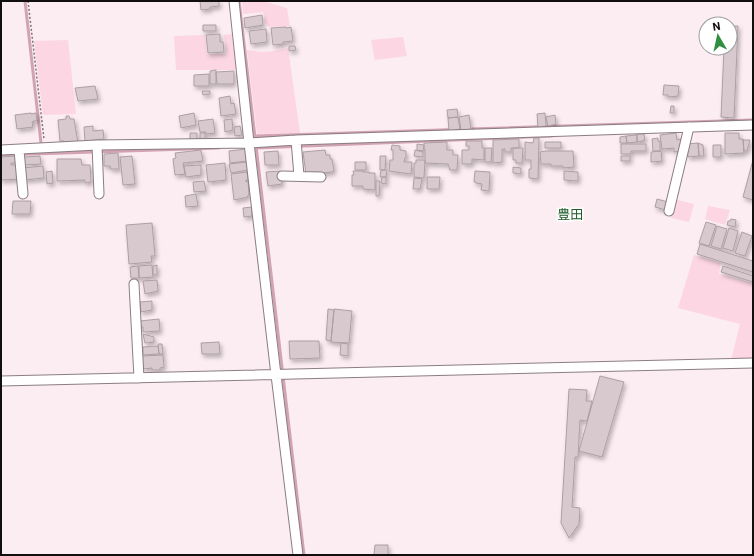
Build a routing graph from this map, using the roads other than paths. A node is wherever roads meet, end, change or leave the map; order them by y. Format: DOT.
graph roads {
  1 [pos="234,1"];
  2 [pos="753,125"];
  3 [pos="688,130"];
  4 [pos="253,142"];
  5 [pos="296,144"];
  6 [pos="1,150"];
  7 [pos="97,150"];
  8 [pos="19,153"];
  9 [pos="282,176"];
  10 [pos="299,176"];
  11 [pos="321,176"];
  12 [pos="23,194"];
  13 [pos="99,194"];
  14 [pos="669,211"];
  15 [pos="134,284"];
  16 [pos="753,363"];
  17 [pos="280,374"];
  18 [pos="139,378"];
  19 [pos="1,381"];
  20 [pos="298,555"];
  1 -- 4 [label="street"];
  2 -- 3 [label="street"];
  3 -- 5 [label="street"];
  3 -- 14 [label="street"];
  4 -- 5 [label="street"];
  4 -- 7 [label="street"];
  4 -- 17 [label="street"];
  5 -- 10 [label="street"];
  6 -- 8 [label="street"];
  7 -- 8 [label="street"];
  7 -- 13 [label="street"];
  8 -- 12 [label="street"];
  9 -- 10 [label="street"];
  10 -- 11 [label="street"];
  15 -- 18 [label="street"];
  16 -- 17 [label="street"];
  17 -- 18 [label="street"];
  17 -- 20 [label="street"];
  18 -- 19 [label="street"];
}
